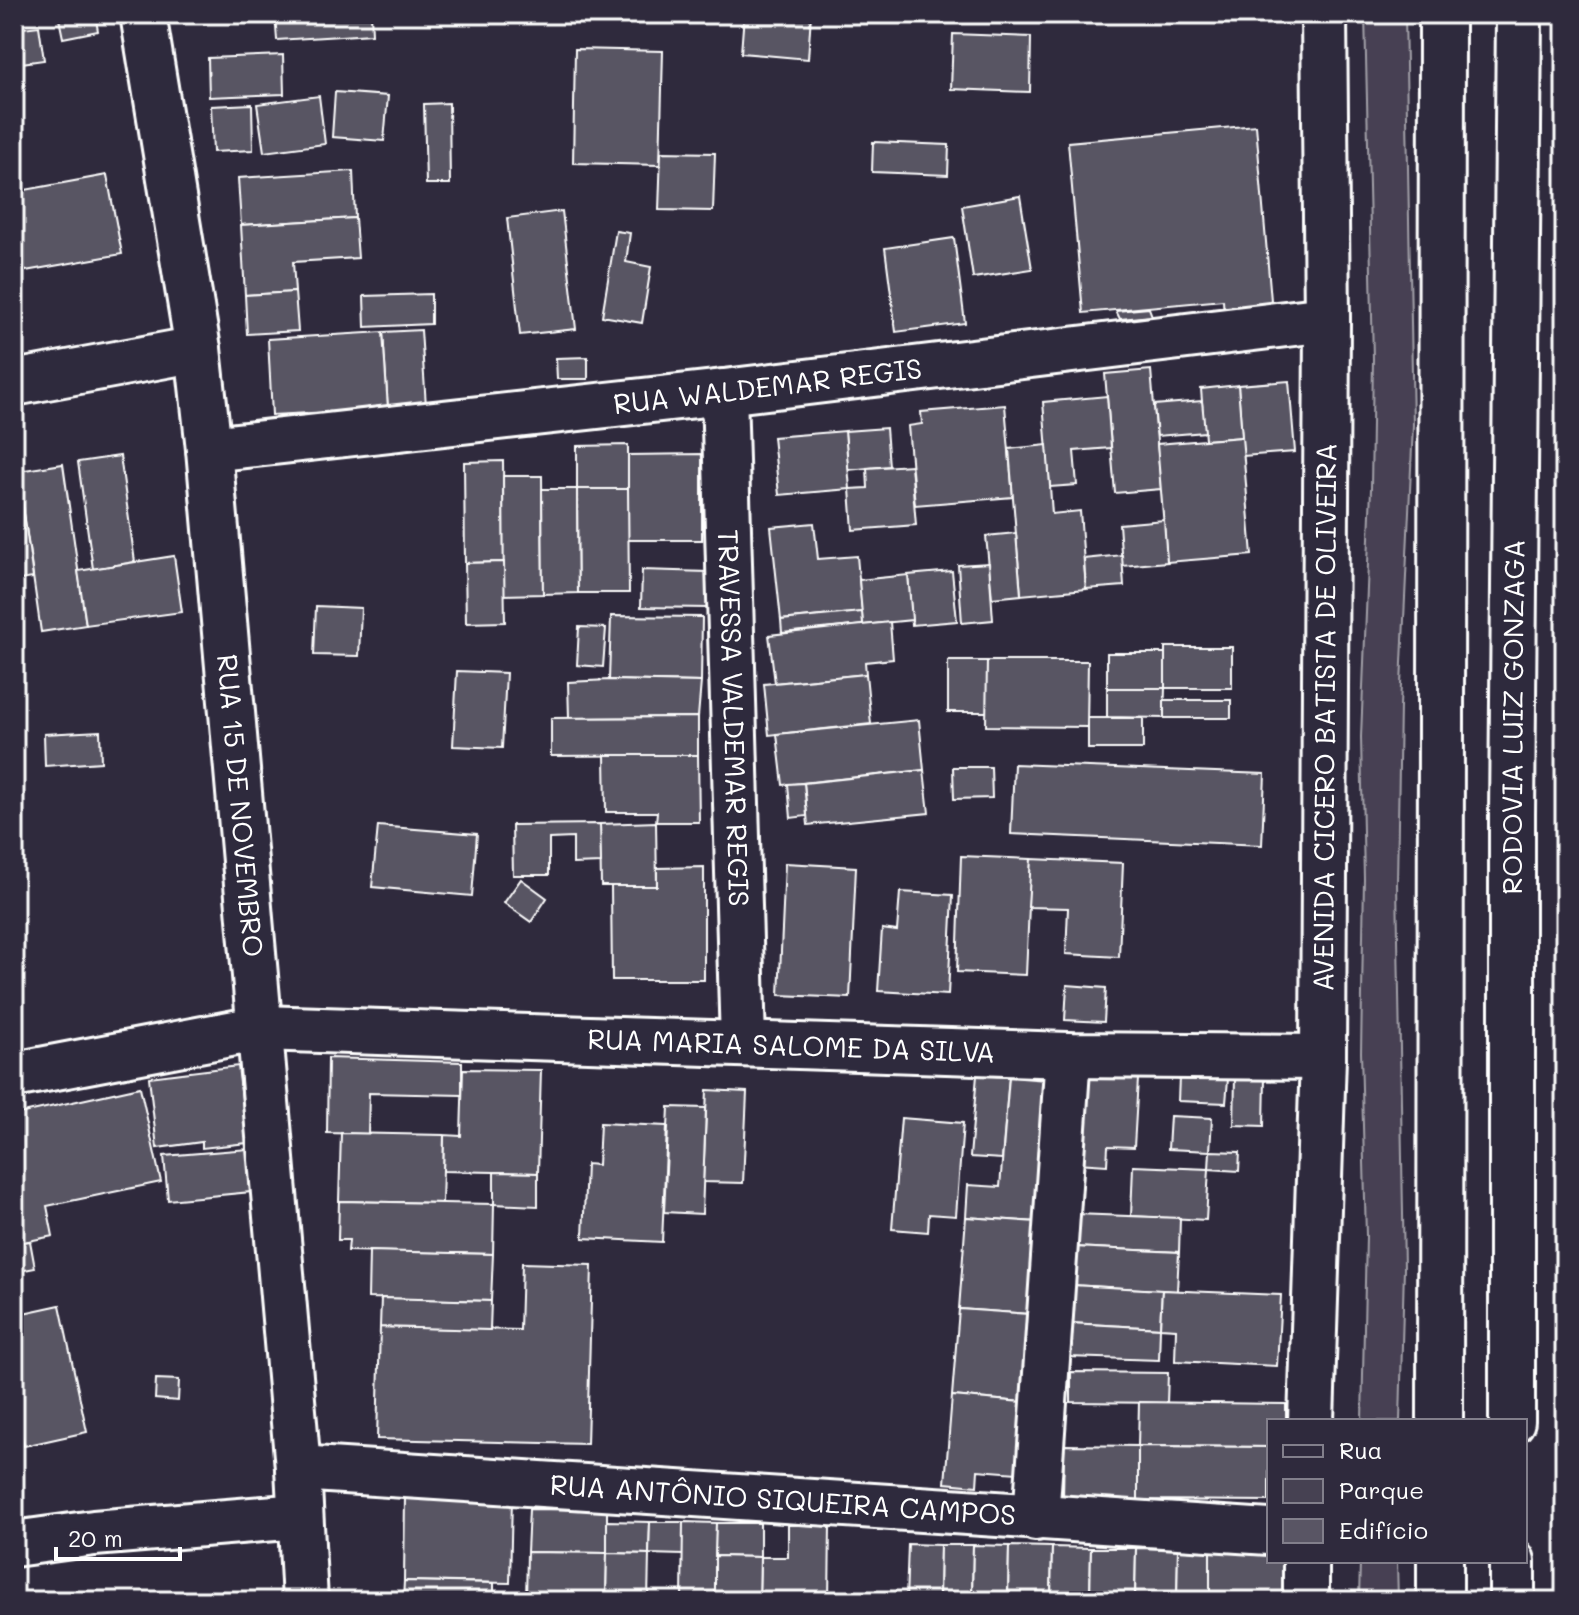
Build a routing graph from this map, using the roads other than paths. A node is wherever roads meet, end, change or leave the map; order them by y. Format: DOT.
graph roads {
  1 [pos="143,14"];
  2 [pos="1324,14"];
  3 [pos="1442,14"];
  4 [pos="1519,14"];
  5 [pos="1327,319"];
  6 [pos="198,349"];
  7 [pos="14,383"];
  8 [pos="724,392"];
  9 [pos="209,449"];
  10 [pos="261,1028"];
  11 [pos="743,1043"];
  12 [pos="1068,1055"];
  13 [pos="1323,1057"];
  14 [pos="14,1075"];
  15 [pos="1311,1419"];
  16 [pos="1440,1419"];
  17 [pos="1512,1419"];
  18 [pos="298,1468"];
  19 [pos="300,1516"];
  20 [pos="1036,1518"];
  21 [pos="1267,1532"];
  22 [pos="14,1544"];
  23 [pos="1306,1563"];
  24 [pos="1440,1563"];
  25 [pos="1512,1563"];
  26 [pos="305,1601"];
  27 [pos="1306,1601"];
  28 [pos="1440,1601"];
  29 [pos="1512,1601"];
  1 -- 6 [label="main road, RUA 15 DE NOVEMBRO"];
  2 -- 5 [label="main road, AVENIDA CICERO BATISTA DE OLIVEIRA"];
  3 -- 16 [label="main road"];
  4 -- 17 [label="main road, RODOVIA LUIZ GONZAGA"];
  5 -- 8 [label="main road, RUA WALDEMAR REGIS"];
  5 -- 13 [label="main road, AVENIDA CICERO BATISTA DE OLIVEIRA"];
  6 -- 7 [label="main road"];
  6 -- 9 [label="main road, RUA 15 DE NOVEMBRO"];
  8 -- 9 [label="main road, RUA WALDEMAR REGIS"];
  8 -- 11 [label="main road, TRAVESSA VALDEMAR REGIS"];
  9 -- 10 [label="main road, RUA 15 DE NOVEMBRO"];
  10 -- 11 [label="main road, RUA MARIA SALOME DA SILVA"];
  10 -- 14 [label="main road, RUA MARIA SALOME DA SILVA"];
  10 -- 18 [label="main road, RUA 15 DE NOVEMBRO"];
  11 -- 12 [label="main road, RUA MARIA SALOME DA SILVA"];
  12 -- 13 [label="main road, RUA MARIA SALOME DA SILVA"];
  12 -- 20 [label="main road"];
  13 -- 15 [label="main road, AVENIDA CICERO BATISTA DE OLIVEIRA"];
  18 -- 19 [label="main road, RUA 15 DE NOVEMBRO"];
  18 -- 20 [label="main road, RUA ANTÔNIO SIQUEIRA CAMPOS"];
  19 -- 22 [label="main road"];
  19 -- 26 [label="main road, RUA 15 DE NOVEMBRO"];
  20 -- 21 [label="main road, RUA ANTÔNIO SIQUEIRA CAMPOS"];
  23 -- 27 [label="main road"];
  24 -- 28 [label="main road"];
  25 -- 29 [label="main road"];
}
